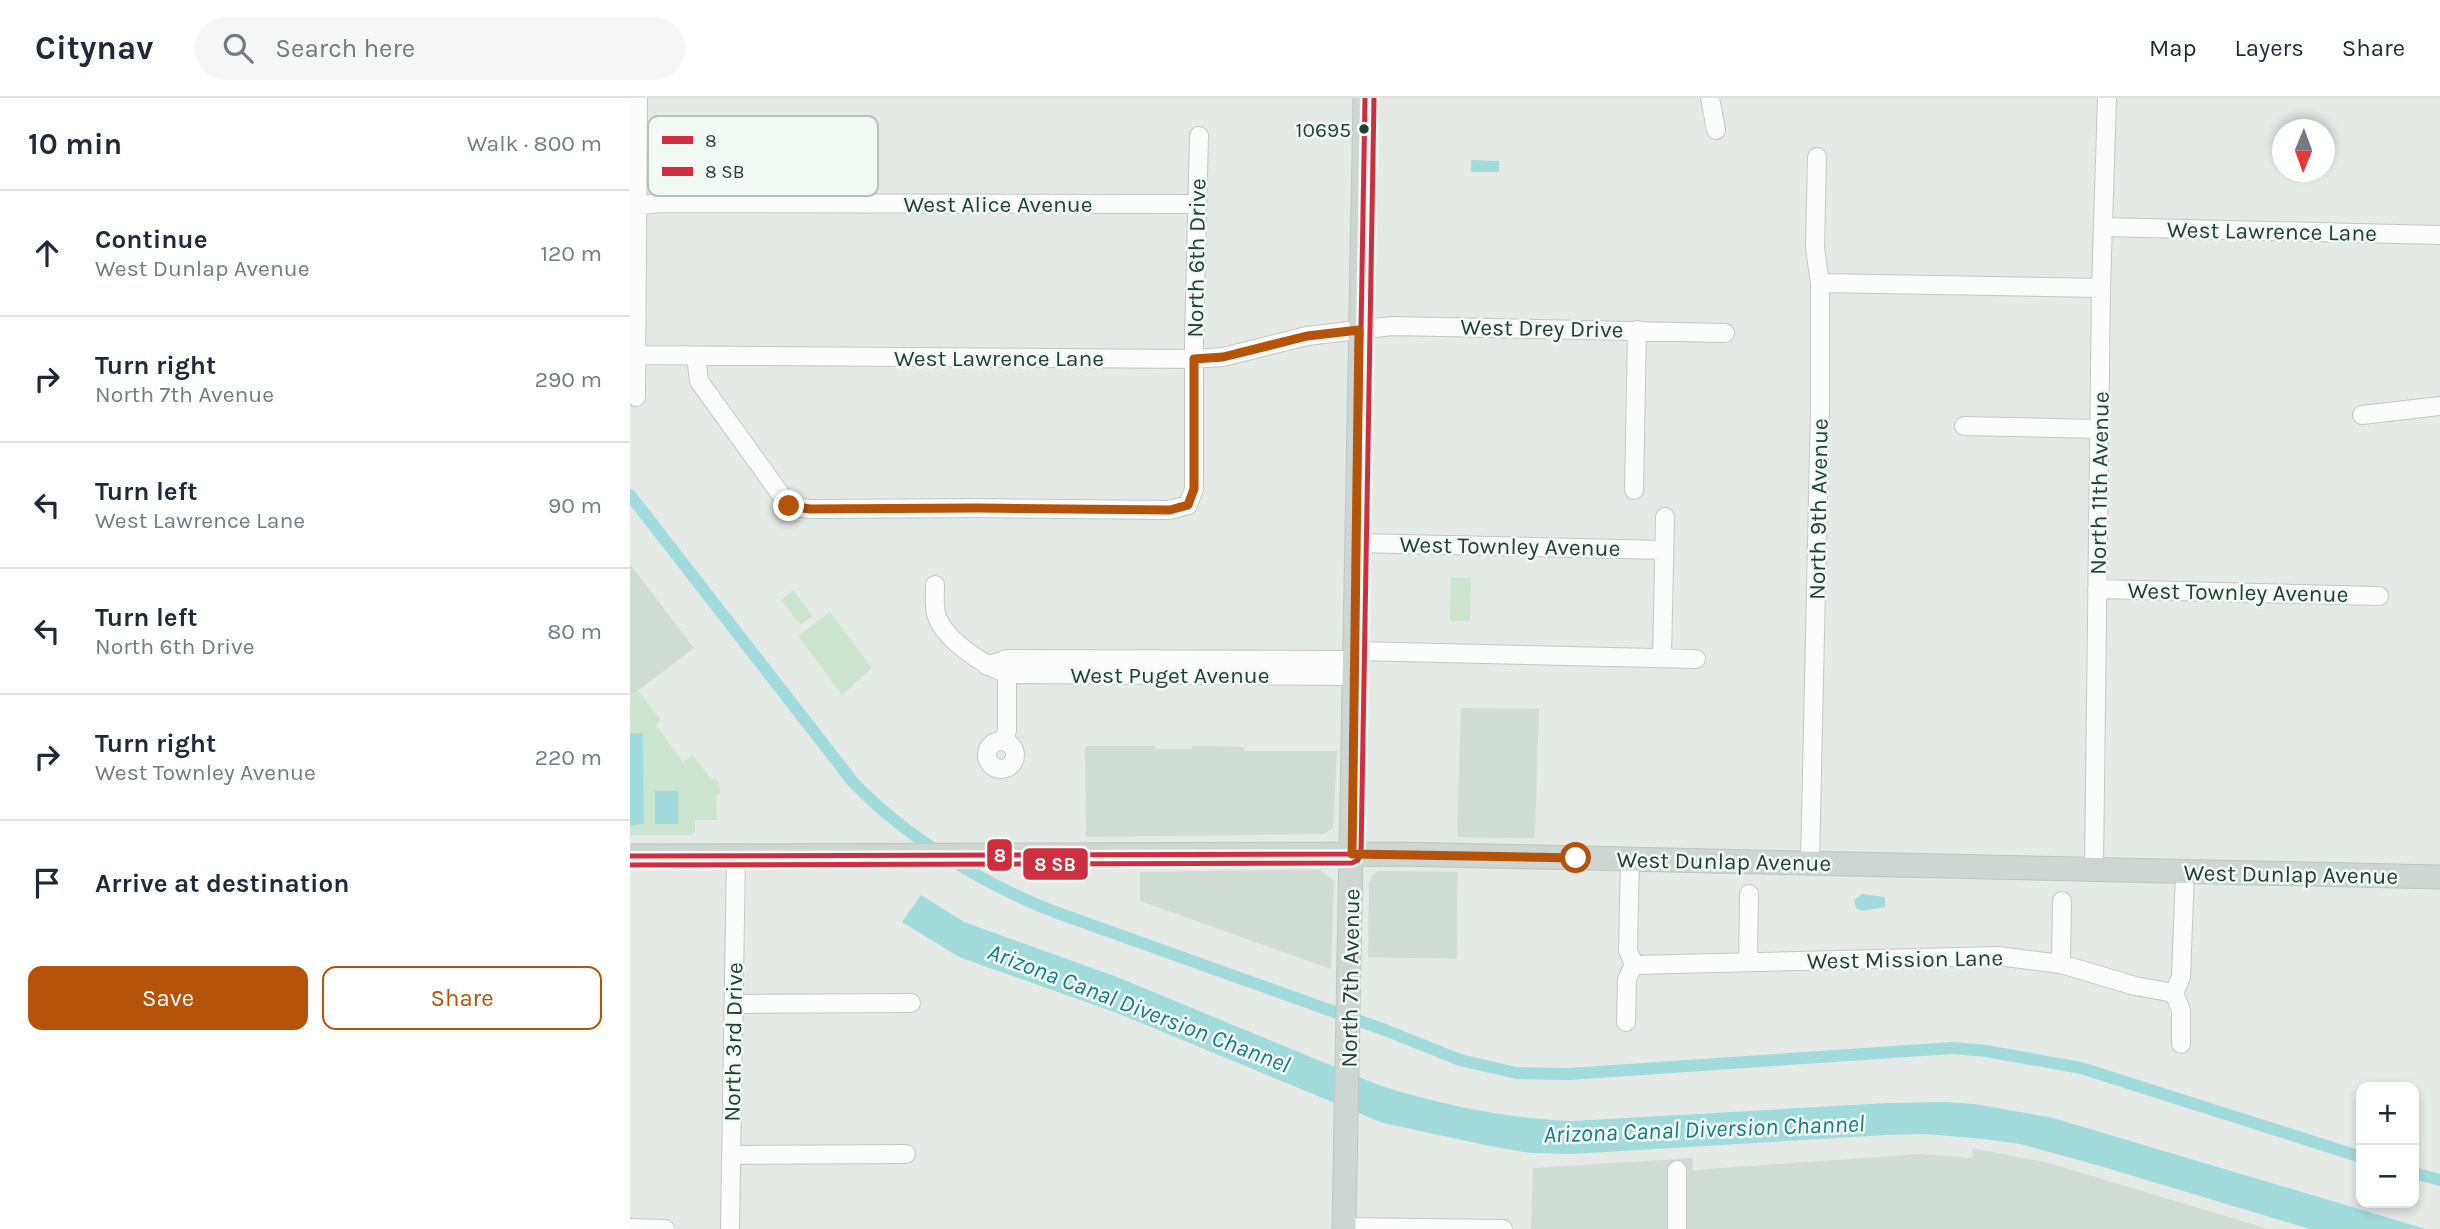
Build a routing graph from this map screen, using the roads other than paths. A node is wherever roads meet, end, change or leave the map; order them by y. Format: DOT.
graph roads {
  1 [pos="638,98"];
  2 [pos="1365,98"];
  3 [pos="1710,98"];
  4 [pos="2107,98"];
  5 [pos="1716,130"];
  6 [pos="1199,135"];
  7 [pos="1817,157"];
  8 [pos="1197,204"];
  9 [pos="633,206"];
  10 [pos="2103,227"];
  11 [pos="2440,235"];
  12 [pos="1820,284"];
  13 [pos="2101,288"];
  14 [pos="1359,330"];
  15 [pos="1637,330"];
  16 [pos="1725,332"];
  17 [pos="636,355"];
  18 [pos="696,356"];
  19 [pos="1194,359"];
  20 [pos="636,397"];
  21 [pos="2440,406"];
  22 [pos="2362,415"];
  23 [pos="1964,426"];
  24 [pos="2099,429"];
  25 [pos="1634,490"];
  26 [pos="1665,517"];
  27 [pos="1356,543"];
  28 [pos="1664,550"];
  29 [pos="935,585"];
  30 [pos="2097,589"];
  31 [pos="2379,596"];
  32 [pos="1662,658"];
  33 [pos="1696,659"];
  34 [pos="1354,662"];
  35 [pos="1007,667"];
  36 [pos="1004,741"];
  37 [pos="1352,854"];
  38 [pos="736,855"];
  39 [pos="630,856"];
  40 [pos="1630,859"];
  41 [pos="1810,863"];
  42 [pos="2094,869"];
  43 [pos="2185,872"];
  44 [pos="2440,877"];
  45 [pos="1749,894"];
  46 [pos="2062,901"];
  47 [pos="1748,962"];
  48 [pos="2060,964"];
  49 [pos="1634,965"];
  50 [pos="2174,993"];
  51 [pos="911,1003"];
  52 [pos="734,1004"];
  53 [pos="1626,1022"];
  54 [pos="2181,1044"];
  55 [pos="906,1154"];
  56 [pos="732,1155"];
  57 [pos="1677,1170"];
  58 [pos="630,1228"];
  59 [pos="1344,1228"];
  60 [pos="665,1229"];
  61 [pos="730,1229"];
  62 [pos="1503,1229"];
  63 [pos="1677,1229"];
  1 -- 9 [label="street"];
  2 -- 14 [label="main road, North 7th Avenue"];
  3 -- 5 [label="street"];
  4 -- 10 [label="street, North 11th Avenue"];
  6 -- 8 [label="street, North 6th Drive"];
  7 -- 12 [label="street, North 9th Avenue"];
  8 -- 9 [label="street, West Alice Avenue"];
  8 -- 19 [label="street, North 6th Drive"];
  9 -- 17 [label="street"];
  10 -- 11 [label="street, West Lawrence Lane"];
  10 -- 13 [label="street, North 11th Avenue"];
  12 -- 13 [label="street"];
  12 -- 41 [label="street, North 9th Avenue"];
  13 -- 24 [label="street, North 11th Avenue"];
  14 -- 15 [label="street, West Drey Drive"];
  14 -- 19 [label="street, West Lawrence Lane"];
  14 -- 27 [label="main road, North 7th Avenue"];
  15 -- 16 [label="street, West Drey Drive"];
  15 -- 25 [label="street"];
  17 -- 18 [label="street, West Lawrence Lane"];
  17 -- 20 [label="street"];
  18 -- 19 [label="street, West Lawrence Lane"];
  18 -- 19 [label="street, North 6th Drive"];
  21 -- 22 [label="street"];
  23 -- 24 [label="street"];
  24 -- 30 [label="street, North 11th Avenue"];
  26 -- 28 [label="street"];
  27 -- 28 [label="street, West Townley Avenue"];
  27 -- 34 [label="main road, North 7th Avenue"];
  28 -- 32 [label="street"];
  29 -- 35 [label="street, West Puget Avenue"];
  30 -- 31 [label="street, West Townley Avenue"];
  30 -- 42 [label="street, North 11th Avenue"];
  32 -- 33 [label="street, West Puget Avenue"];
  32 -- 34 [label="street, West Puget Avenue"];
  34 -- 35 [label="street, West Puget Avenue"];
  34 -- 37 [label="main road, North 7th Avenue"];
  35 -- 36 [label="street"];
  37 -- 38 [label="main road, West Dunlap Avenue"];
  37 -- 40 [label="main road, West Dunlap Avenue"];
  37 -- 59 [label="main road, North 7th Avenue"];
  38 -- 39 [label="main road, West Dunlap Avenue"];
  38 -- 52 [label="street, North 3rd Drive"];
  40 -- 41 [label="main road, West Dunlap Avenue"];
  40 -- 49 [label="street"];
  41 -- 42 [label="main road, West Dunlap Avenue"];
  42 -- 43 [label="main road, West Dunlap Avenue"];
  43 -- 44 [label="main road, West Dunlap Avenue"];
  43 -- 50 [label="street"];
  45 -- 47 [label="street"];
  46 -- 48 [label="street"];
  47 -- 48 [label="street, West Mission Lane"];
  47 -- 49 [label="street, West Mission Lane"];
  48 -- 50 [label="street, West Mission Lane"];
  49 -- 53 [label="street"];
  50 -- 54 [label="street"];
  51 -- 52 [label="street"];
  52 -- 56 [label="street, North 3rd Drive"];
  55 -- 56 [label="street"];
  56 -- 61 [label="street, North 3rd Drive"];
  57 -- 63 [label="street"];
  58 -- 60 [label="street"];
  59 -- 62 [label="street"];
}
